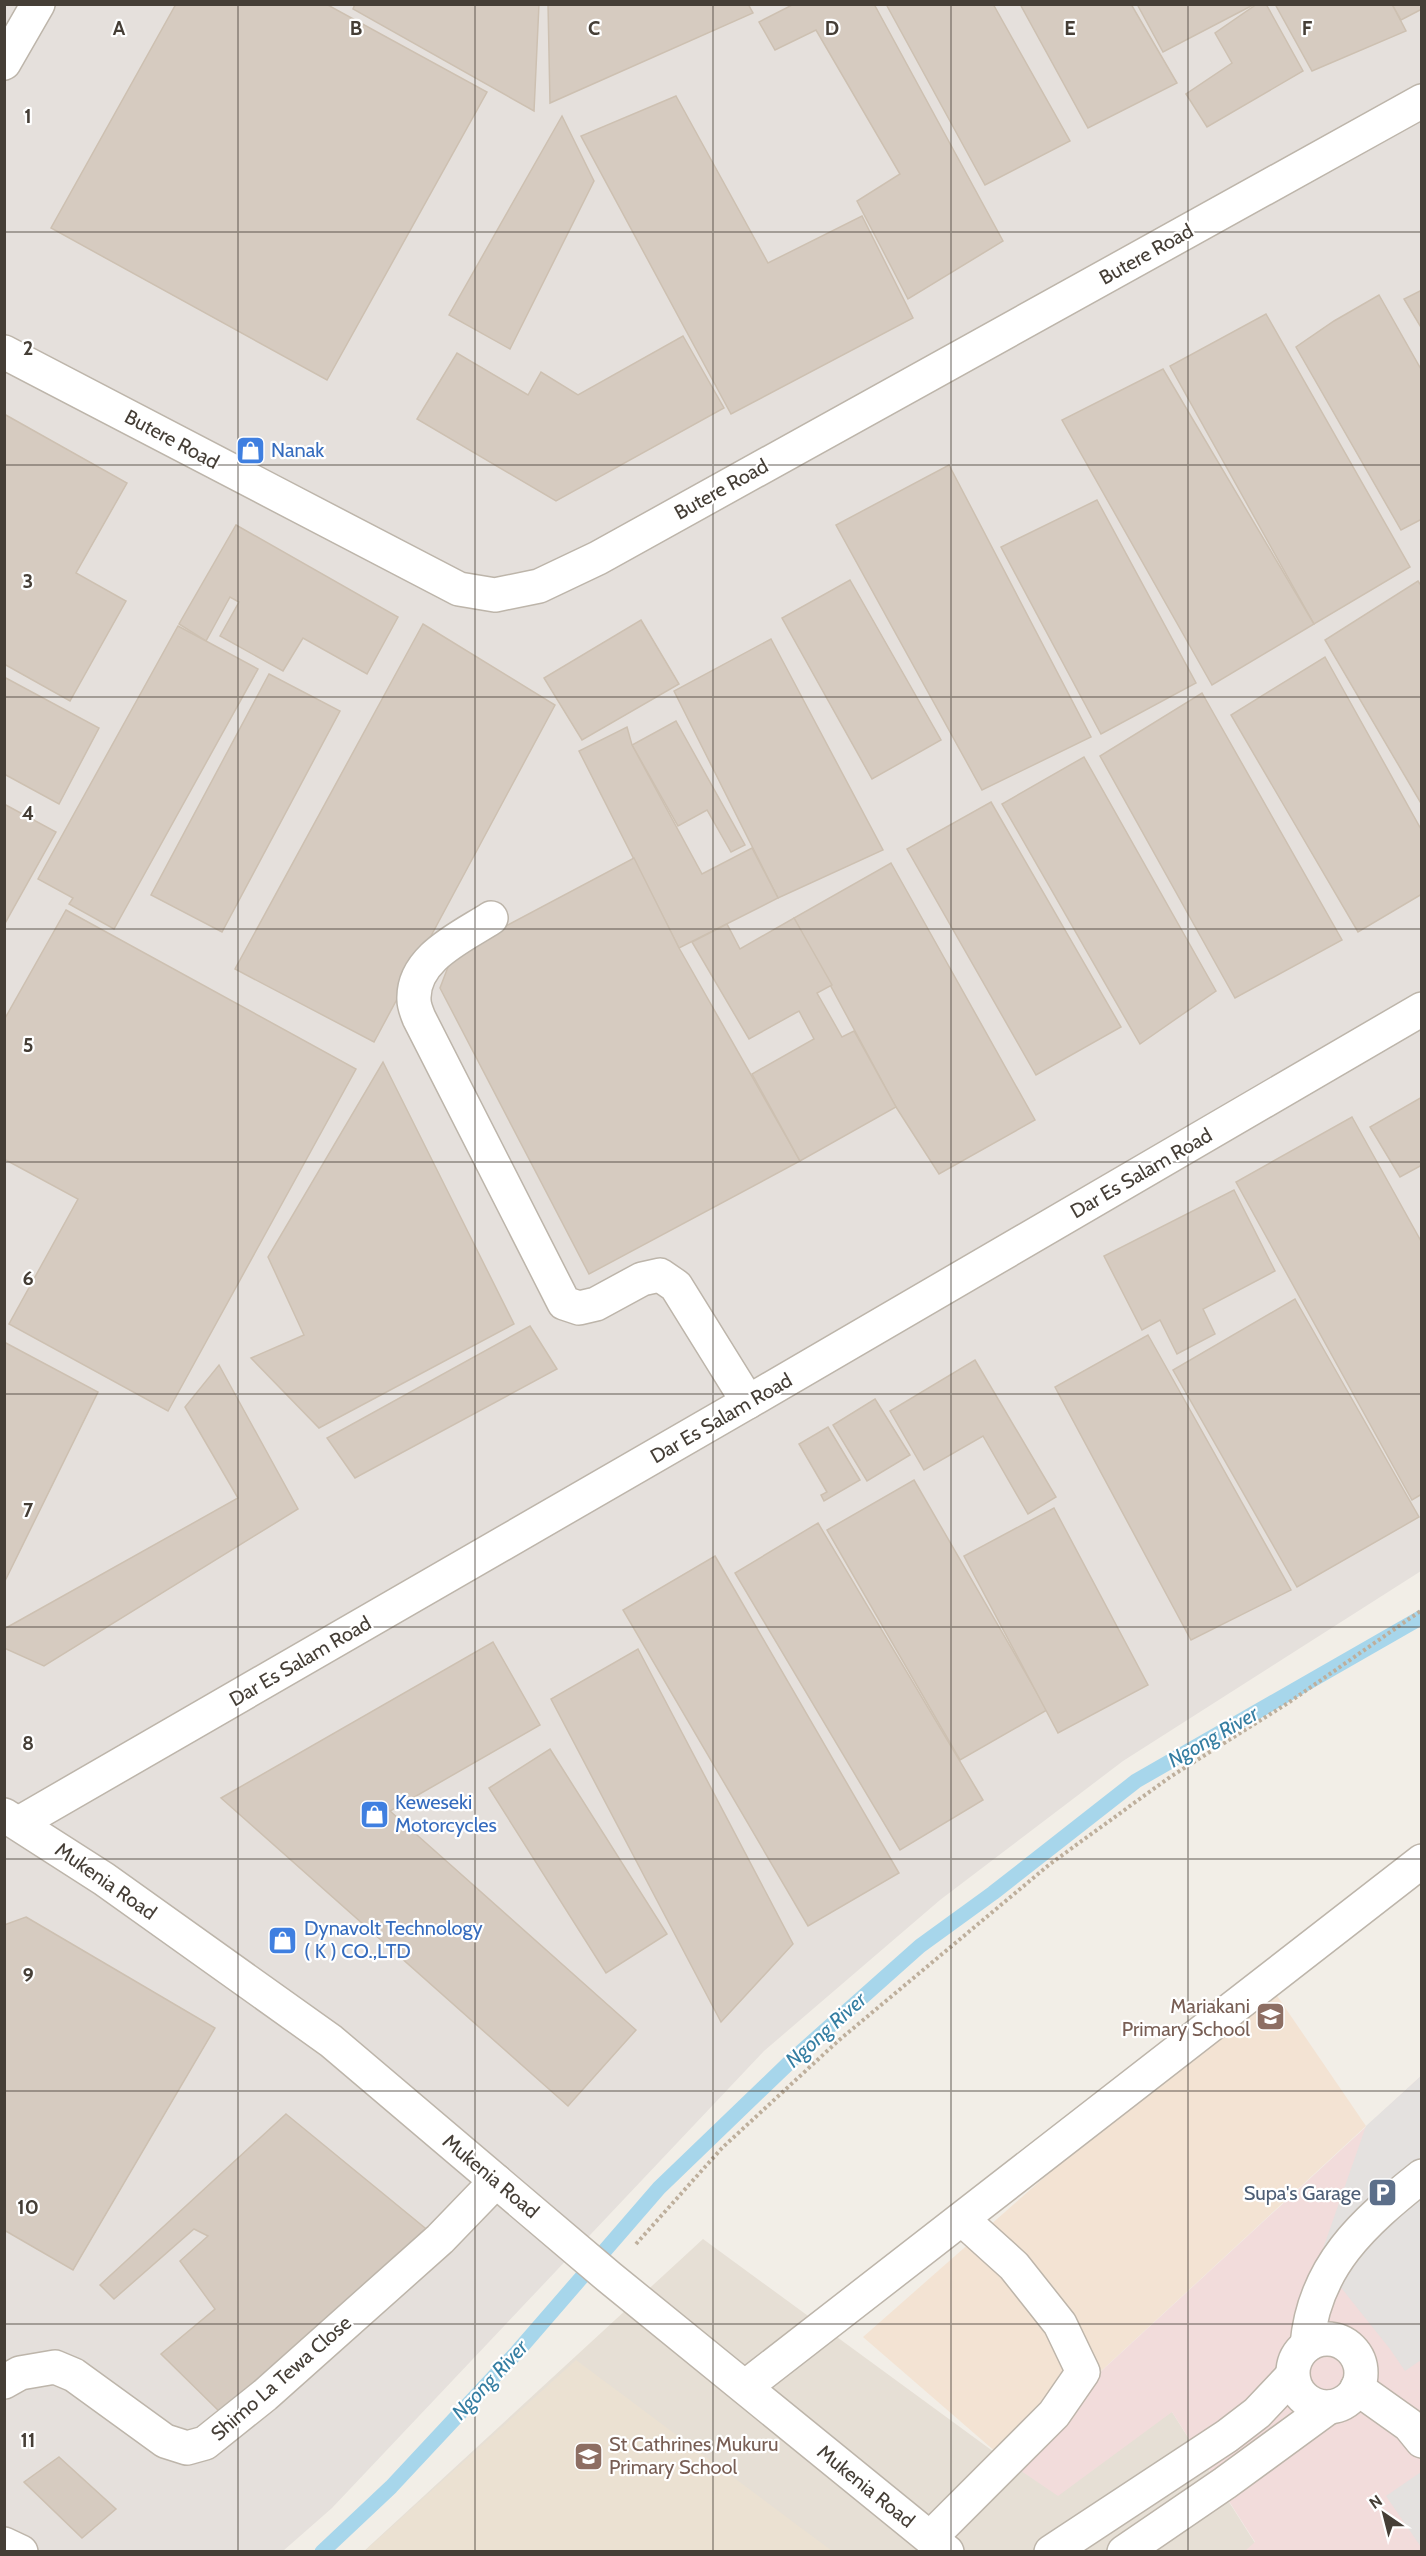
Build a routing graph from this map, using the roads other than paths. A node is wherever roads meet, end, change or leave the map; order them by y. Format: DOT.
graph roads {
  1 [pos="22,19"];
  2 [pos="4,63"];
  3 [pos="1422,101"];
  4 [pos="4,352"];
  5 [pos="491,918"];
  6 [pos="1422,1009"];
  7 [pos="748,1402"];
  8 [pos="12,1819"];
  9 [pos="1422,1861"];
  10 [pos="1422,2176"];
  11 [pos="496,2181"];
  12 [pos="962,2219"];
  13 [pos="1307,2345"];
  14 [pos="1292,2376"];
  15 [pos="4,2382"];
  16 [pos="745,2387"];
  17 [pos="1357,2388"];
  18 [pos="1329,2407"];
  19 [pos="1422,2442"];
  20 [pos="4,2544"];
  21 [pos="938,2545"];
  22 [pos="21,2552"];
  23 [pos="1051,2552"];
  24 [pos="1124,2552"];
  1 -- 2 [label="street"];
  3 -- 4 [label="street, Butere Road"];
  5 -- 7 [label="street"];
  6 -- 7 [label="street, Dar Es Salam Road"];
  7 -- 8 [label="street, Dar Es Salam Road"];
  8 -- 11 [label="street, Mukenia Road"];
  9 -- 12 [label="street"];
  10 -- 13 [label="street"];
  11 -- 15 [label="street, Shimo La Tewa Close"];
  11 -- 16 [label="street, Mukenia Road"];
  12 -- 16 [label="street"];
  12 -- 21 [label="street"];
  13 -- 14 [label="street"];
  13 -- 17 [label="street"];
  14 -- 18 [label="street"];
  14 -- 23 [label="street"];
  16 -- 21 [label="street, Mukenia Road"];
  17 -- 18 [label="street"];
  17 -- 19 [label="street"];
  18 -- 24 [label="street"];
  20 -- 22 [label="street"];
}
